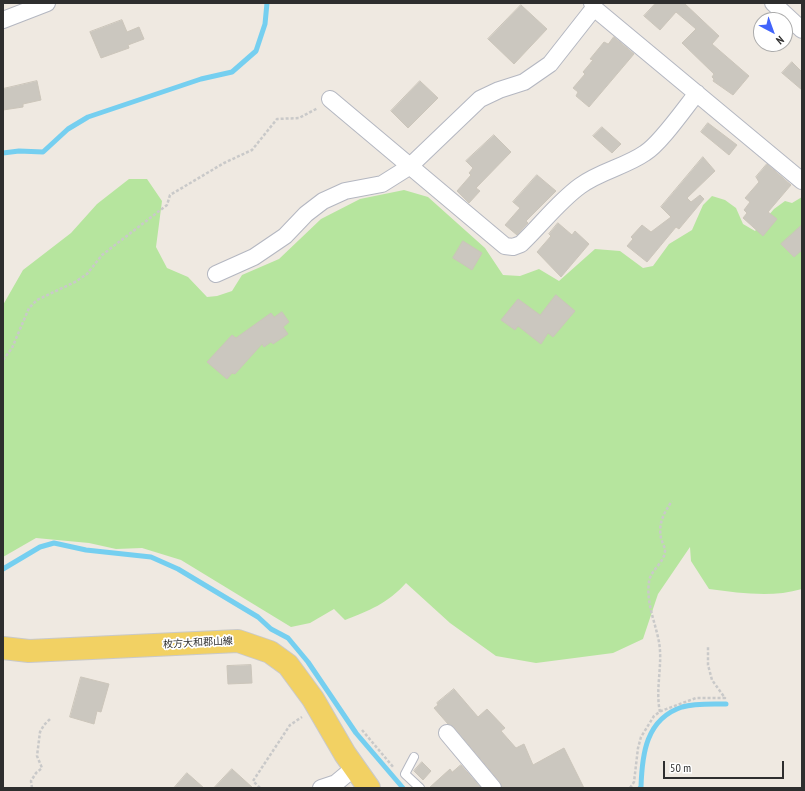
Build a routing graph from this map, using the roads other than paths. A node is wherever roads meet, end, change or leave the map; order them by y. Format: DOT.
graph roads {
  1 [pos="47,3"];
  2 [pos="773,3"];
  3 [pos="593,6"];
  4 [pos="3,20"];
  5 [pos="802,30"];
  6 [pos="697,93"];
  7 [pos="330,99"];
  8 [pos="409,167"];
  9 [pos="802,181"];
  10 [pos="216,274"];
  11 [pos="3,648"];
  12 [pos="447,733"];
  13 [pos="414,757"];
  14 [pos="366,782"];
  15 [pos="321,788"];
  16 [pos="420,788"];
  17 [pos="494,788"];
  1 -- 4 [label="street"];
  2 -- 5 [label="street"];
  3 -- 6 [label="street"];
  3 -- 8 [label="street"];
  6 -- 8 [label="street"];
  6 -- 9 [label="street"];
  7 -- 8 [label="street"];
  8 -- 10 [label="street"];
  11 -- 14 [label="main road, 枚方大和郡山線"];
  12 -- 17 [label="street"];
  13 -- 16 [label="lane"];
  14 -- 15 [label="street"];
}
